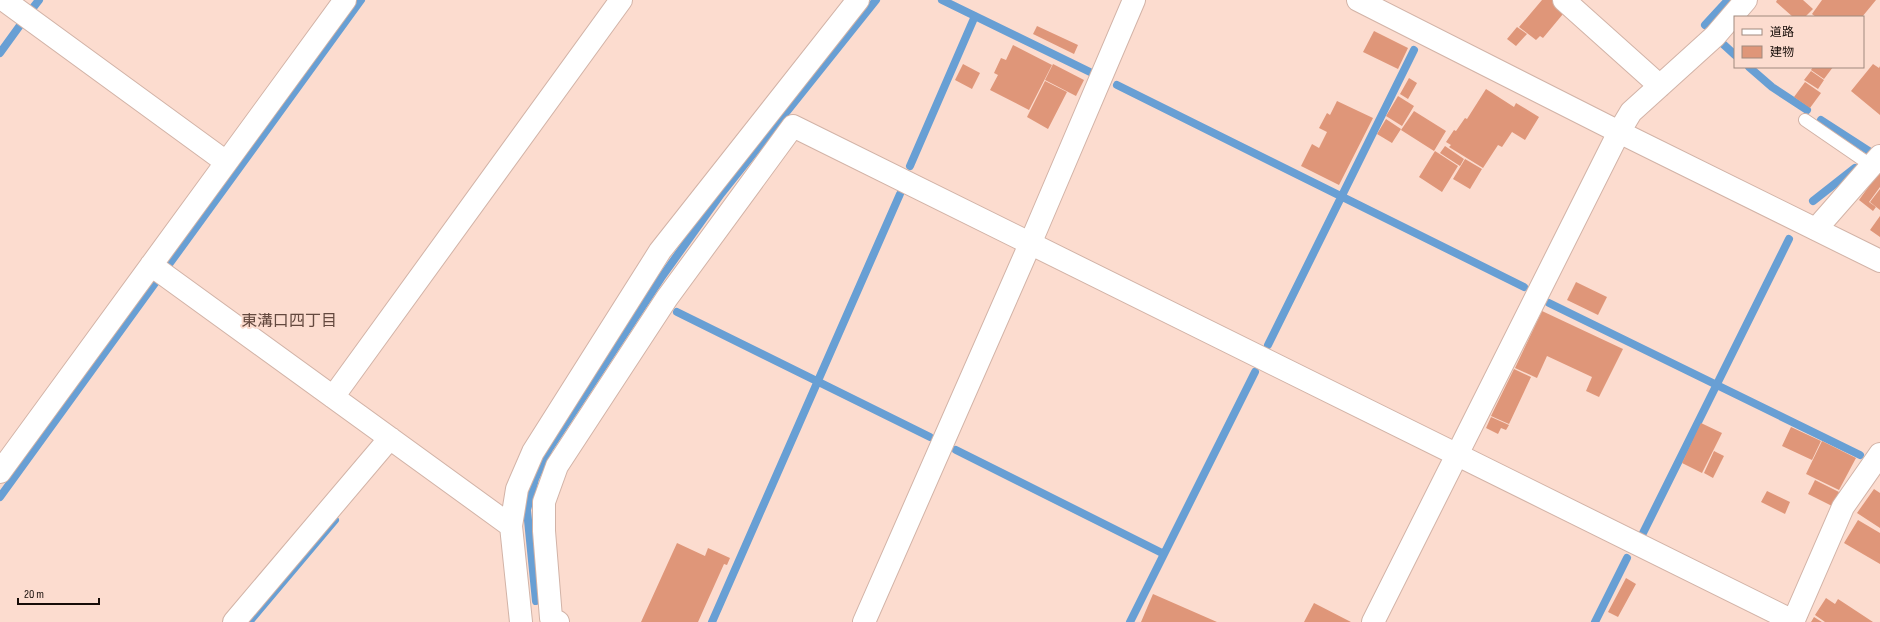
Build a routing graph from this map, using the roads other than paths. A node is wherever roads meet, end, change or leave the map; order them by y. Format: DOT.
graph roads {
  1 [pos="4,0"];
  2 [pos="345,0"];
  3 [pos="621,0"];
  4 [pos="858,0"];
  5 [pos="1134,0"];
  6 [pos="1358,0"];
  7 [pos="1564,0"];
  8 [pos="1746,0"];
  9 [pos="1660,86"];
  10 [pos="1805,120"];
  11 [pos="1619,132"];
  12 [pos="1876,161"];
  13 [pos="226,162"];
  14 [pos="1816,230"];
  15 [pos="1030,244"];
  16 [pos="1880,261"];
  17 [pos="152,264"];
  18 [pos="333,397"];
  19 [pos="390,438"];
  20 [pos="1880,454"];
  21 [pos="1456,455"];
  22 [pos="0,472"];
  23 [pos="510,526"];
  24 [pos="234,622"];
  25 [pos="521,622"];
  26 [pos="558,622"];
  27 [pos="864,622"];
  28 [pos="1373,622"];
  29 [pos="1793,622"];
  1 -- 13 [label="street"];
  2 -- 13 [label="street"];
  3 -- 18 [label="street"];
  4 -- 23 [label="street"];
  5 -- 15 [label="street"];
  6 -- 11 [label="street"];
  7 -- 9 [label="street"];
  8 -- 9 [label="street"];
  9 -- 11 [label="street"];
  10 -- 12 [label="lane"];
  11 -- 14 [label="street"];
  11 -- 21 [label="street"];
  12 -- 14 [label="street"];
  13 -- 17 [label="street"];
  14 -- 16 [label="street"];
  15 -- 21 [label="street"];
  15 -- 26 [label="street"];
  15 -- 27 [label="street"];
  17 -- 18 [label="street"];
  17 -- 22 [label="street"];
  18 -- 19 [label="street"];
  19 -- 23 [label="street"];
  19 -- 24 [label="street"];
  20 -- 29 [label="street"];
  21 -- 28 [label="street"];
  21 -- 29 [label="street"];
  23 -- 25 [label="street"];
}
